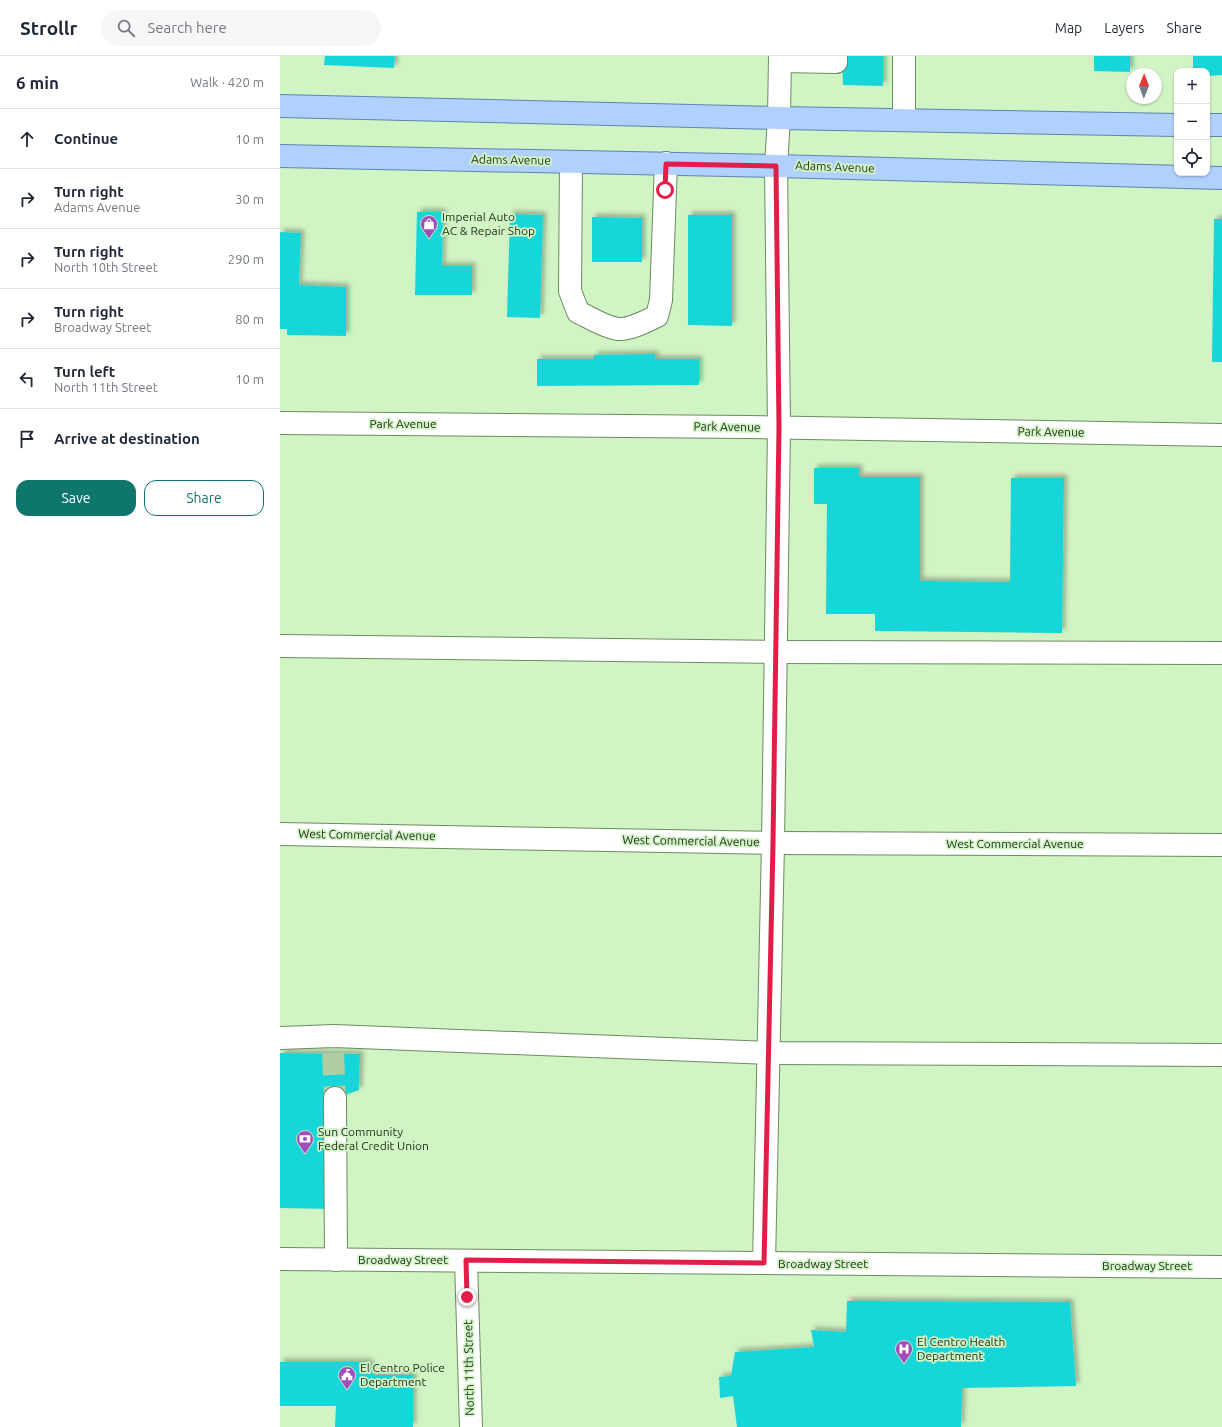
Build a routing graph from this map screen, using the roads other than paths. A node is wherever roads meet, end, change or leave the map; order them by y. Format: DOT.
graph roads {
  1 [pos="836,56"];
  2 [pos="904,56"];
  3 [pos="780,59"];
  4 [pos="280,106"];
  5 [pos="779,118"];
  6 [pos="904,120"];
  7 [pos="1174,124"];
  8 [pos="1210,125"];
  9 [pos="1222,125"];
  10 [pos="280,156"];
  11 [pos="572,162"];
  12 [pos="666,164"];
  13 [pos="776,166"];
  14 [pos="1222,178"];
  15 [pos="280,423"];
  16 [pos="779,427"];
  17 [pos="1222,435"];
  18 [pos="280,646"];
  19 [pos="775,652"];
  20 [pos="1222,653"];
  21 [pos="280,834"];
  22 [pos="773,843"];
  23 [pos="1222,845"];
  24 [pos="280,1038"];
  25 [pos="768,1053"];
  26 [pos="1222,1055"];
  27 [pos="335,1098"];
  28 [pos="280,1259"];
  29 [pos="336,1260"];
  30 [pos="466,1260"];
  31 [pos="764,1263"];
  32 [pos="1222,1267"];
  33 [pos="471,1427"];
  1 -- 3 [label="street"];
  2 -- 6 [label="street"];
  3 -- 5 [label="street"];
  4 -- 5 [label="main road"];
  5 -- 6 [label="main road"];
  5 -- 13 [label="street"];
  6 -- 7 [label="main road"];
  8 -- 9 [label="main road"];
  10 -- 11 [label="main road, Adams Avenue"];
  11 -- 12 [label="main road, Adams Avenue"];
  11 -- 12 [label="street"];
  12 -- 13 [label="main road, Adams Avenue"];
  13 -- 14 [label="main road, Adams Avenue"];
  13 -- 16 [label="street"];
  15 -- 16 [label="street, Park Avenue"];
  16 -- 17 [label="street, Park Avenue"];
  16 -- 19 [label="street"];
  18 -- 19 [label="street"];
  19 -- 20 [label="street"];
  19 -- 22 [label="street"];
  21 -- 22 [label="street, West Commercial Avenue"];
  22 -- 23 [label="street, West Commercial Avenue"];
  22 -- 25 [label="street"];
  24 -- 25 [label="street"];
  25 -- 26 [label="street"];
  25 -- 31 [label="street"];
  27 -- 29 [label="street"];
  28 -- 29 [label="street, Broadway Street"];
  29 -- 30 [label="street, Broadway Street"];
  30 -- 31 [label="street, Broadway Street"];
  30 -- 33 [label="street, North 11th Street"];
  31 -- 32 [label="street, Broadway Street"];
}
